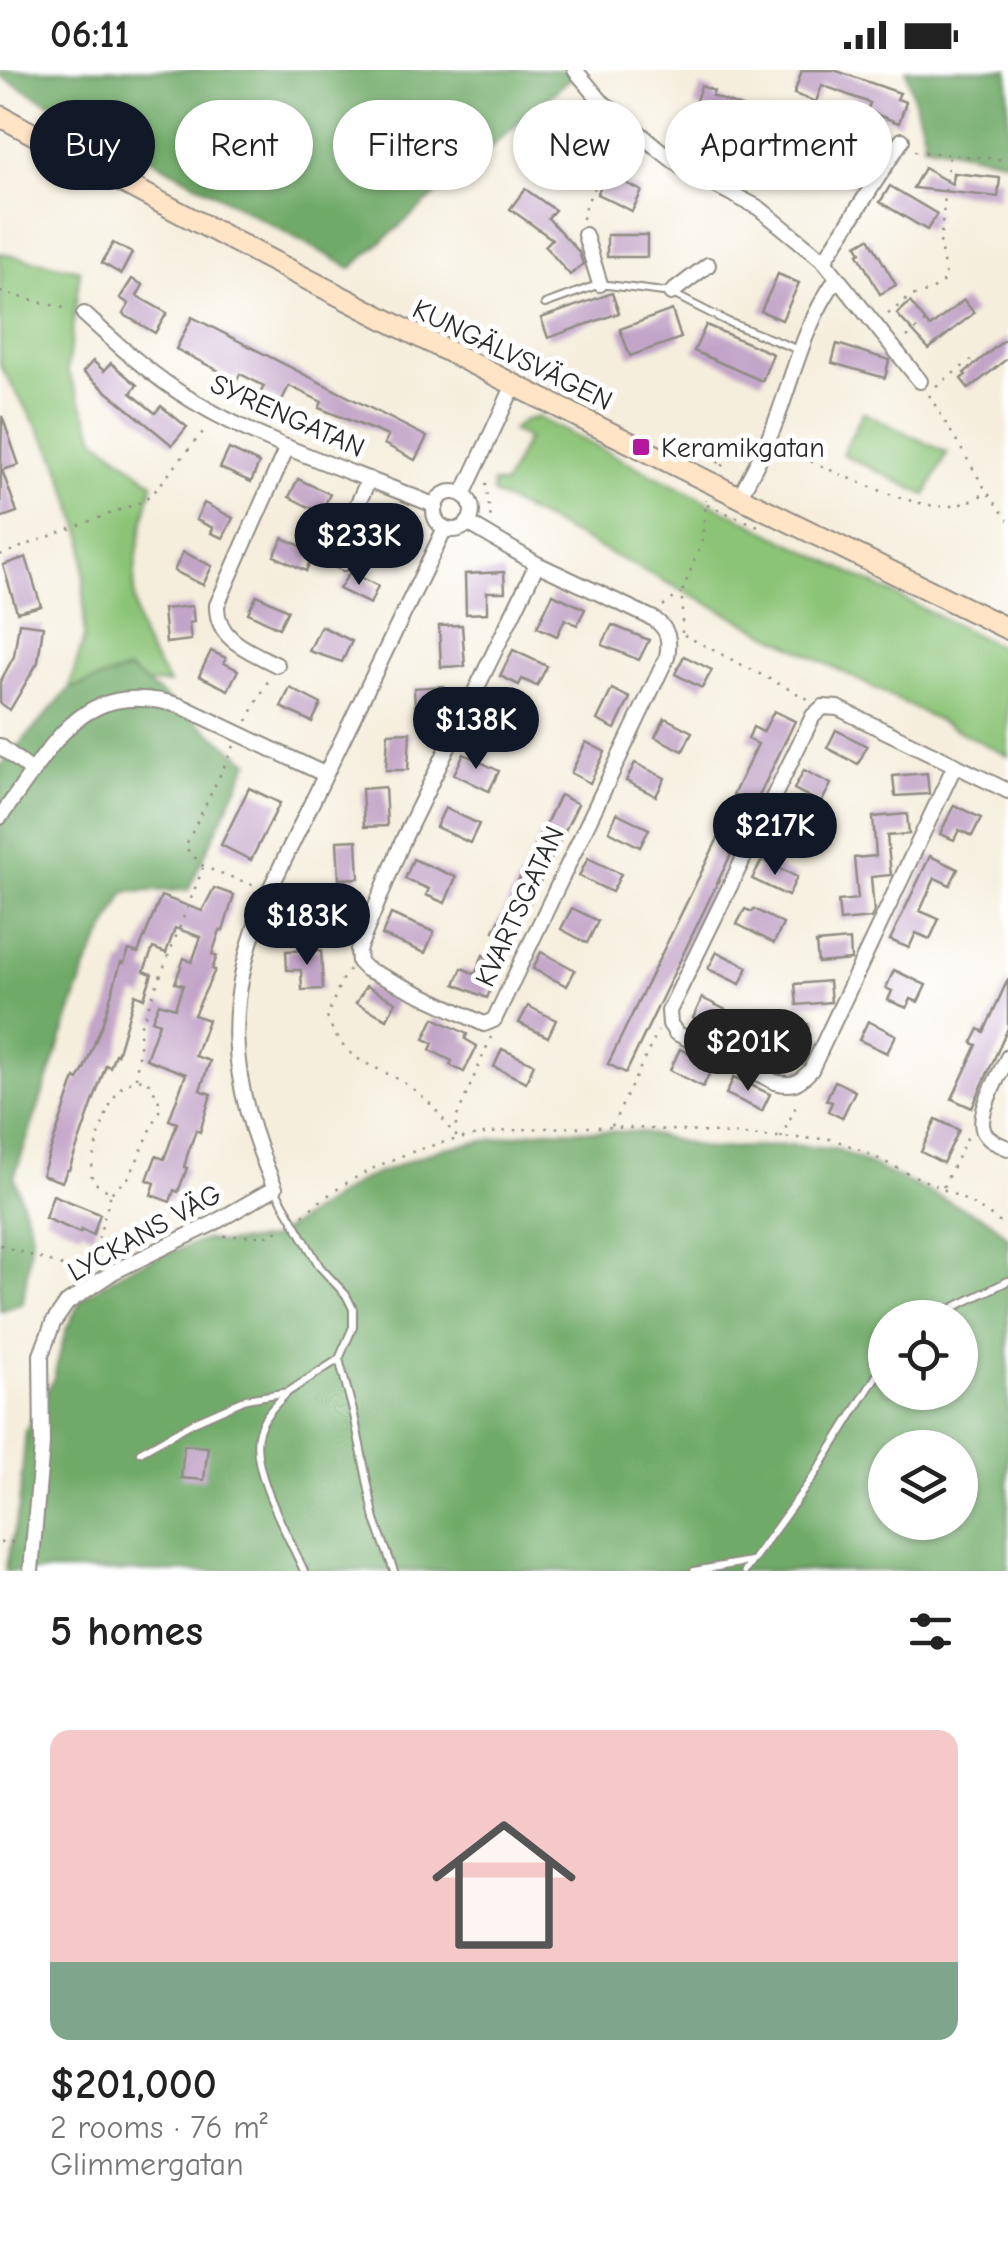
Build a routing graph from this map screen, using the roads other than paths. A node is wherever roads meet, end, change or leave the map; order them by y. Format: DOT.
graph roads {
  1 [pos="575,70"];
  2 [pos="0,116"];
  3 [pos="902,140"];
  4 [pos="585,235"];
  5 [pos="824,260"];
  6 [pos="708,265"];
  7 [pos="837,278"];
  8 [pos="600,284"];
  9 [pos="672,293"];
  10 [pos="545,304"];
  11 [pos="84,314"];
  12 [pos="799,350"];
  13 [pos="514,387"];
  14 [pos="924,387"];
  15 [pos="286,447"];
  16 [pos="369,479"];
  17 [pos="462,495"];
  18 [pos="739,497"];
  19 [pos="436,506"];
  20 [pos="468,523"];
  21 [pos="445,528"];
  22 [pos="344,563"];
  23 [pos="536,564"];
  24 [pos="1008,630"];
  25 [pos="277,665"];
  26 [pos="0,746"];
  27 [pos="954,765"];
  28 [pos="33,772"];
  29 [pos="324,774"];
  30 [pos="1008,790"];
  31 [pos="0,817"];
  32 [pos="1008,1058"];
  33 [pos="1008,1148"];
  34 [pos="274,1188"];
  35 [pos="1008,1281"];
  36 [pos="969,1300"];
  37 [pos="339,1359"];
  38 [pos="868,1389"];
  39 [pos="288,1392"];
  40 [pos="140,1452"];
  41 [pos="752,1560"];
  42 [pos="31,1571"];
  43 [pos="304,1571"];
  44 [pos="394,1571"];
  45 [pos="694,1571"];
  46 [pos="745,1571"];
  1 -- 5 [label="street"];
  2 -- 13 [label="main road, KUNGÄLVSVÄGEN"];
  3 -- 5 [label="street"];
  4 -- 8 [label="street"];
  5 -- 7 [label="street"];
  6 -- 9 [label="street"];
  7 -- 12 [label="street"];
  7 -- 14 [label="street"];
  8 -- 9 [label="lane"];
  8 -- 10 [label="lane"];
  9 -- 12 [label="lane"];
  11 -- 15 [label="street, SYRENGATAN"];
  12 -- 18 [label="street"];
  13 -- 17 [label="street"];
  13 -- 18 [label="main road, KUNGÄLVSVÄGEN"];
  15 -- 16 [label="street, SYRENGATAN"];
  15 -- 25 [label="street"];
  16 -- 19 [label="street, SYRENGATAN"];
  16 -- 22 [label="street"];
  17 -- 19 [label="street"];
  17 -- 20 [label="street"];
  18 -- 24 [label="main road, KUNGÄLVSVÄGEN"];
  19 -- 21 [label="street"];
  20 -- 21 [label="street"];
  20 -- 23 [label="street"];
  21 -- 29 [label="street"];
  23 -- 23 [label="street, KVARTSGATAN"];
  26 -- 28 [label="street"];
  27 -- 27 [label="street"];
  27 -- 30 [label="street"];
  28 -- 29 [label="street"];
  28 -- 31 [label="street"];
  29 -- 34 [label="street"];
  32 -- 33 [label="street"];
  34 -- 37 [label="lane"];
  34 -- 42 [label="street, LYCKANS VÄG"];
  35 -- 36 [label="lane"];
  37 -- 39 [label="lane"];
  37 -- 44 [label="lane"];
  38 -- 41 [label="lane"];
  39 -- 40 [label="lane"];
  39 -- 43 [label="lane"];
  41 -- 45 [label="lane"];
  41 -- 46 [label="lane"];
}
